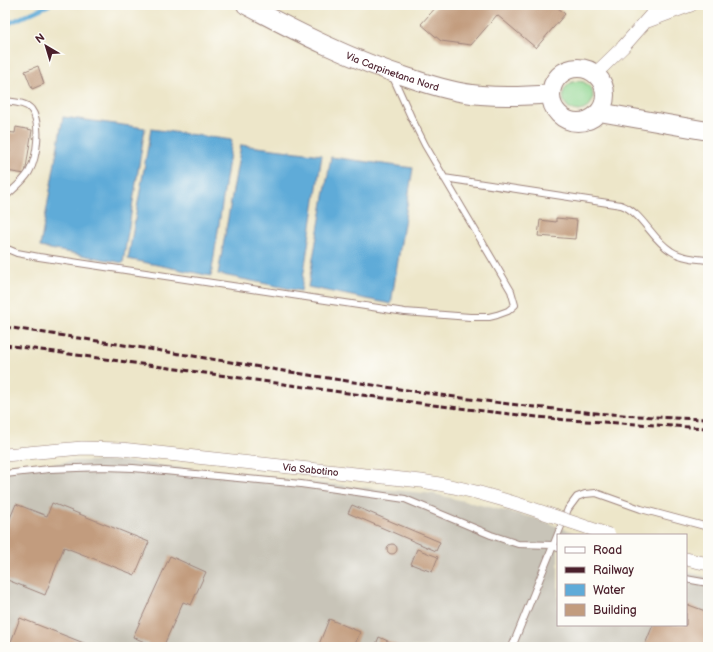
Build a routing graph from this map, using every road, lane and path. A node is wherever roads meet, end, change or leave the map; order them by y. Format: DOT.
graph roads {
  1 [pos="246,5"];
  2 [pos="660,5"];
  3 [pos="691,5"];
  4 [pos="644,23"];
  5 [pos="390,72"];
  6 [pos="595,74"];
  7 [pos="551,94"];
  8 [pos="5,101"];
  9 [pos="599,112"];
  10 [pos="708,131"];
  11 [pos="444,178"];
  12 [pos="5,197"];
  13 [pos="5,248"];
  14 [pos="708,260"];
  15 [pos="5,455"];
  16 [pos="5,474"];
  17 [pos="708,527"];
  18 [pos="559,534"];
  19 [pos="606,534"];
  20 [pos="555,547"];
  21 [pos="687,559"];
  22 [pos="708,564"];
  23 [pos="687,579"];
  24 [pos="708,583"];
  25 [pos="512,647"];
  1 -- 5 [label="main road, Via Carpinetana Nord"];
  2 -- 4 [label="street"];
  3 -- 4 [label="street"];
  4 -- 6 [label="street"];
  5 -- 7 [label="main road, Via Carpinetana Nord"];
  5 -- 11 [label="lane"];
  6 -- 7 [label="main road"];
  6 -- 9 [label="main road"];
  7 -- 9 [label="main road"];
  8 -- 12 [label="lane"];
  9 -- 10 [label="main road"];
  11 -- 13 [label="lane"];
  11 -- 14 [label="lane"];
  15 -- 19 [label="street, Via Sabotino, bridge"];
  16 -- 20 [label="lane"];
  17 -- 18 [label="lane"];
  20 -- 25 [label="lane"];
  21 -- 22 [label="street"];
  23 -- 24 [label="lane"];
}
